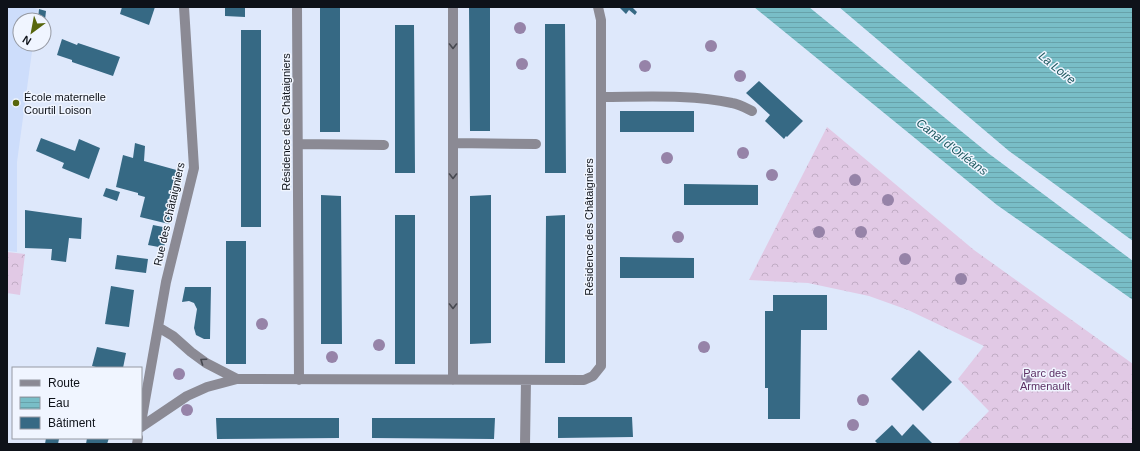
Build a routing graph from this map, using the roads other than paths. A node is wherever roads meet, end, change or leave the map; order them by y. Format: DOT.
graph roads {
  1 [pos="184,7"];
  2 [pos="297,7"];
  3 [pos="453,7"];
  4 [pos="598,7"];
  5 [pos="601,97"];
  6 [pos="752,111"];
  7 [pos="453,143"];
  8 [pos="298,144"];
  9 [pos="536,144"];
  10 [pos="384,146"];
  11 [pos="158,327"];
  12 [pos="237,379"];
  13 [pos="299,380"];
  14 [pos="453,380"];
  15 [pos="526,380"];
  16 [pos="142,417"];
  17 [pos="142,426"];
  18 [pos="525,444"];
  1 -- 11 [label="street, Rue des Châtaigniers"];
  2 -- 8 [label="street, Résidence des Châtaigniers"];
  3 -- 7 [label="street, one-way"];
  4 -- 5 [label="street, Résidence des Châtaigniers"];
  5 -- 6 [label="street"];
  5 -- 15 [label="street, Résidence des Châtaigniers"];
  7 -- 9 [label="street"];
  7 -- 14 [label="street, one-way"];
  8 -- 10 [label="street"];
  8 -- 13 [label="street, Résidence des Châtaigniers"];
  12 -- 11 [label="street, one-way"];
  11 -- 16 [label="street, Rue des Châtaigniers"];
  12 -- 13 [label="street, Résidence des Châtaigniers"];
  12 -- 17 [label="street, Résidence des Châtaigniers"];
  13 -- 14 [label="street, Résidence des Châtaigniers"];
  14 -- 15 [label="street, Résidence des Châtaigniers"];
  15 -- 18 [label="street"];
}
